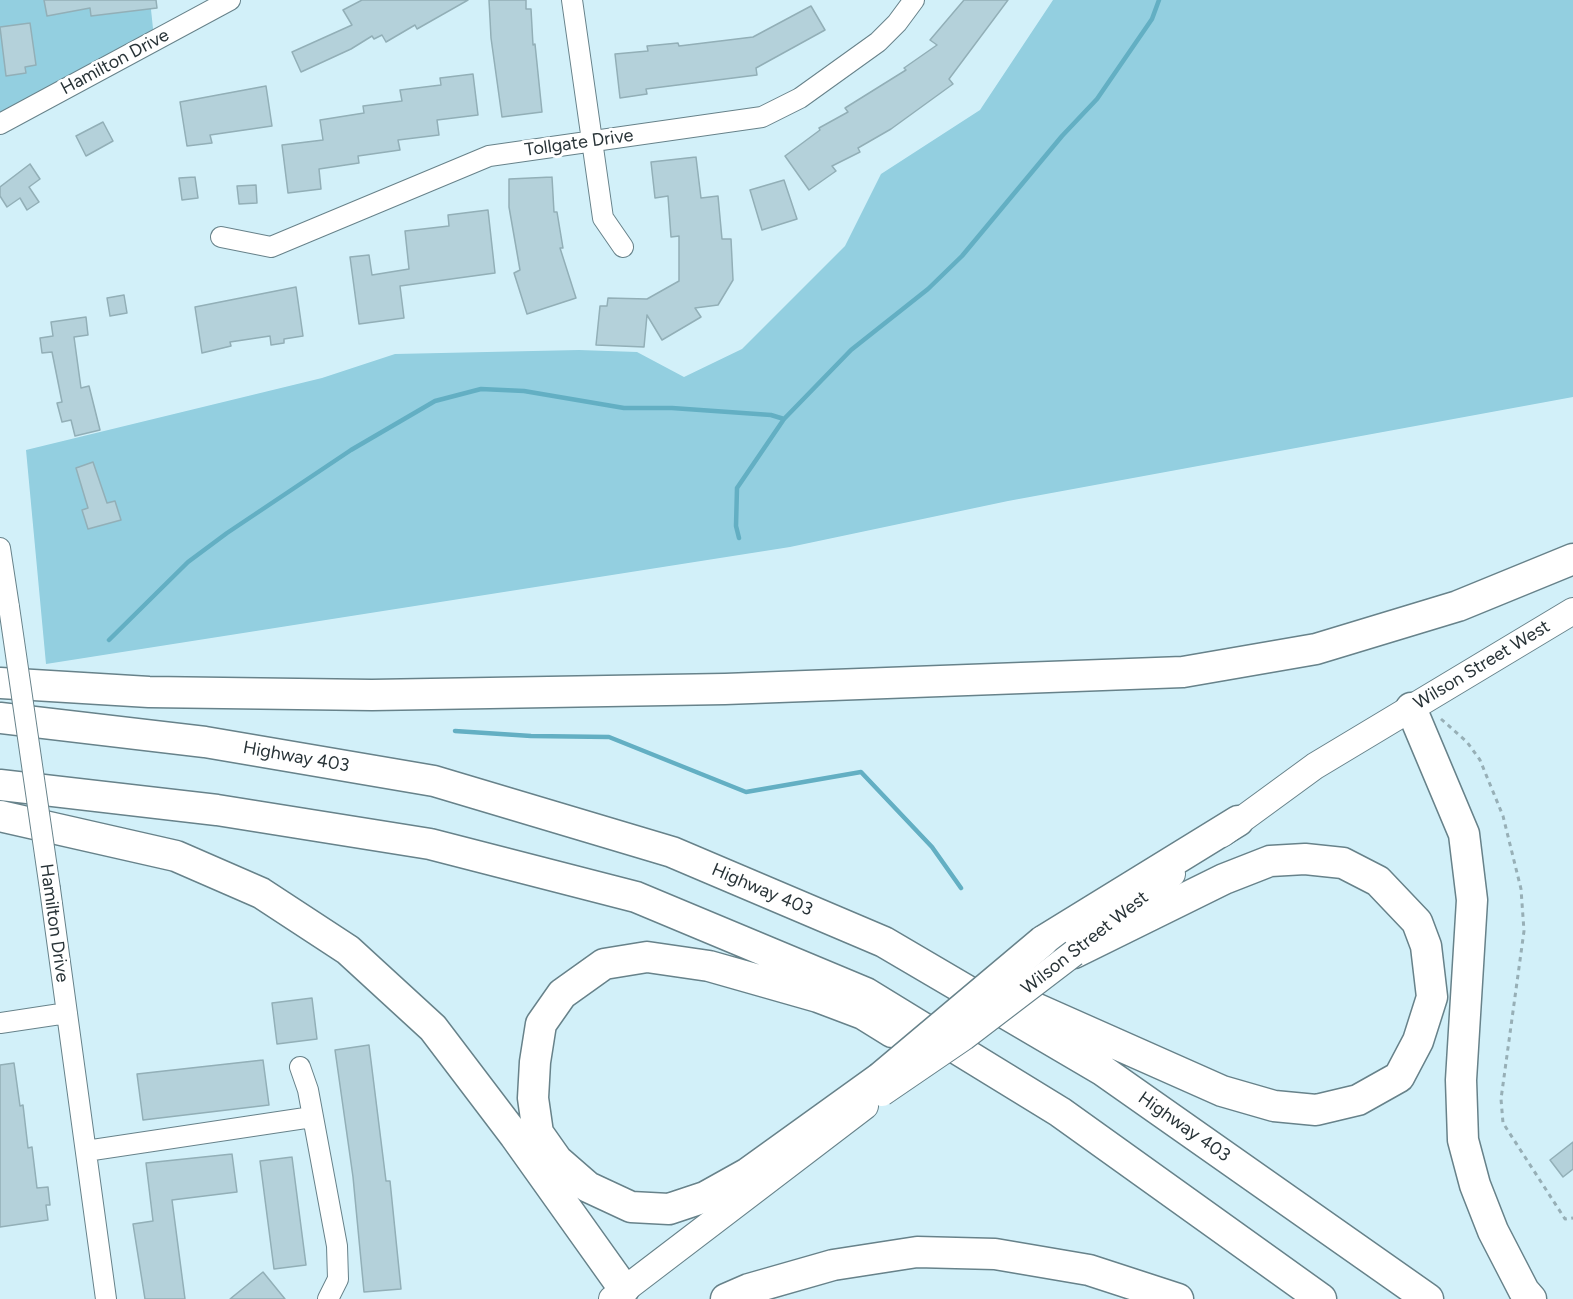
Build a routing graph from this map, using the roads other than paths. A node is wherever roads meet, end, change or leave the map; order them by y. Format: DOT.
graph roads {
  1 [pos="230,0"];
  2 [pos="572,0"];
  3 [pos="914,0"];
  4 [pos="0,124"];
  5 [pos="590,141"];
  6 [pos="221,237"];
  7 [pos="623,247"];
  8 [pos="0,548"];
  9 [pos="1573,559"];
  10 [pos="1573,610"];
  11 [pos="0,683"];
  12 [pos="1417,704"];
  13 [pos="0,718"];
  14 [pos="0,785"];
  15 [pos="0,816"];
  16 [pos="1238,821"];
  17 [pos="884,942"];
  18 [pos="1074,953"];
  19 [pos="67,1013"];
  20 [pos="0,1023"];
  21 [pos="300,1067"];
  22 [pos="881,1086"];
  23 [pos="312,1117"];
  24 [pos="86,1151"];
  25 [pos="618,1294"];
  26 [pos="1314,1294"];
  27 [pos="106,1299"];
  28 [pos="328,1299"];
  29 [pos="726,1299"];
  30 [pos="1178,1299"];
  31 [pos="1428,1299"];
  32 [pos="1531,1299"];
  1 -- 4 [label="street, Hamilton Drive"];
  2 -- 5 [label="street"];
  3 -- 5 [label="street, Tollgate Drive"];
  5 -- 6 [label="street, Tollgate Drive"];
  5 -- 7 [label="street"];
  8 -- 19 [label="street, Hamilton Drive, bridge"];
  9 -- 11 [label="highway"];
  10 -- 12 [label="main road, Wilson Street West"];
  12 -- 16 [label="main road, Wilson Street West"];
  12 -- 32 [label="highway"];
  13 -- 17 [label="highway, Highway 403"];
  14 -- 26 [label="highway"];
  15 -- 25 [label="highway"];
  16 -- 18 [label="main road, Wilson Street West"];
  16 -- 22 [label="highway, bridge"];
  17 -- 18 [label="highway"];
  17 -- 31 [label="highway, Highway 403"];
  18 -- 22 [label="main road, Wilson Street West, bridge"];
  19 -- 20 [label="street"];
  19 -- 24 [label="street, Hamilton Drive"];
  21 -- 23 [label="street"];
  22 -- 25 [label="main road, Wilson Street West"];
  22 -- 26 [label="highway"];
  23 -- 24 [label="street"];
  23 -- 28 [label="street"];
  24 -- 27 [label="street, Hamilton Drive"];
  29 -- 30 [label="highway"];
}
